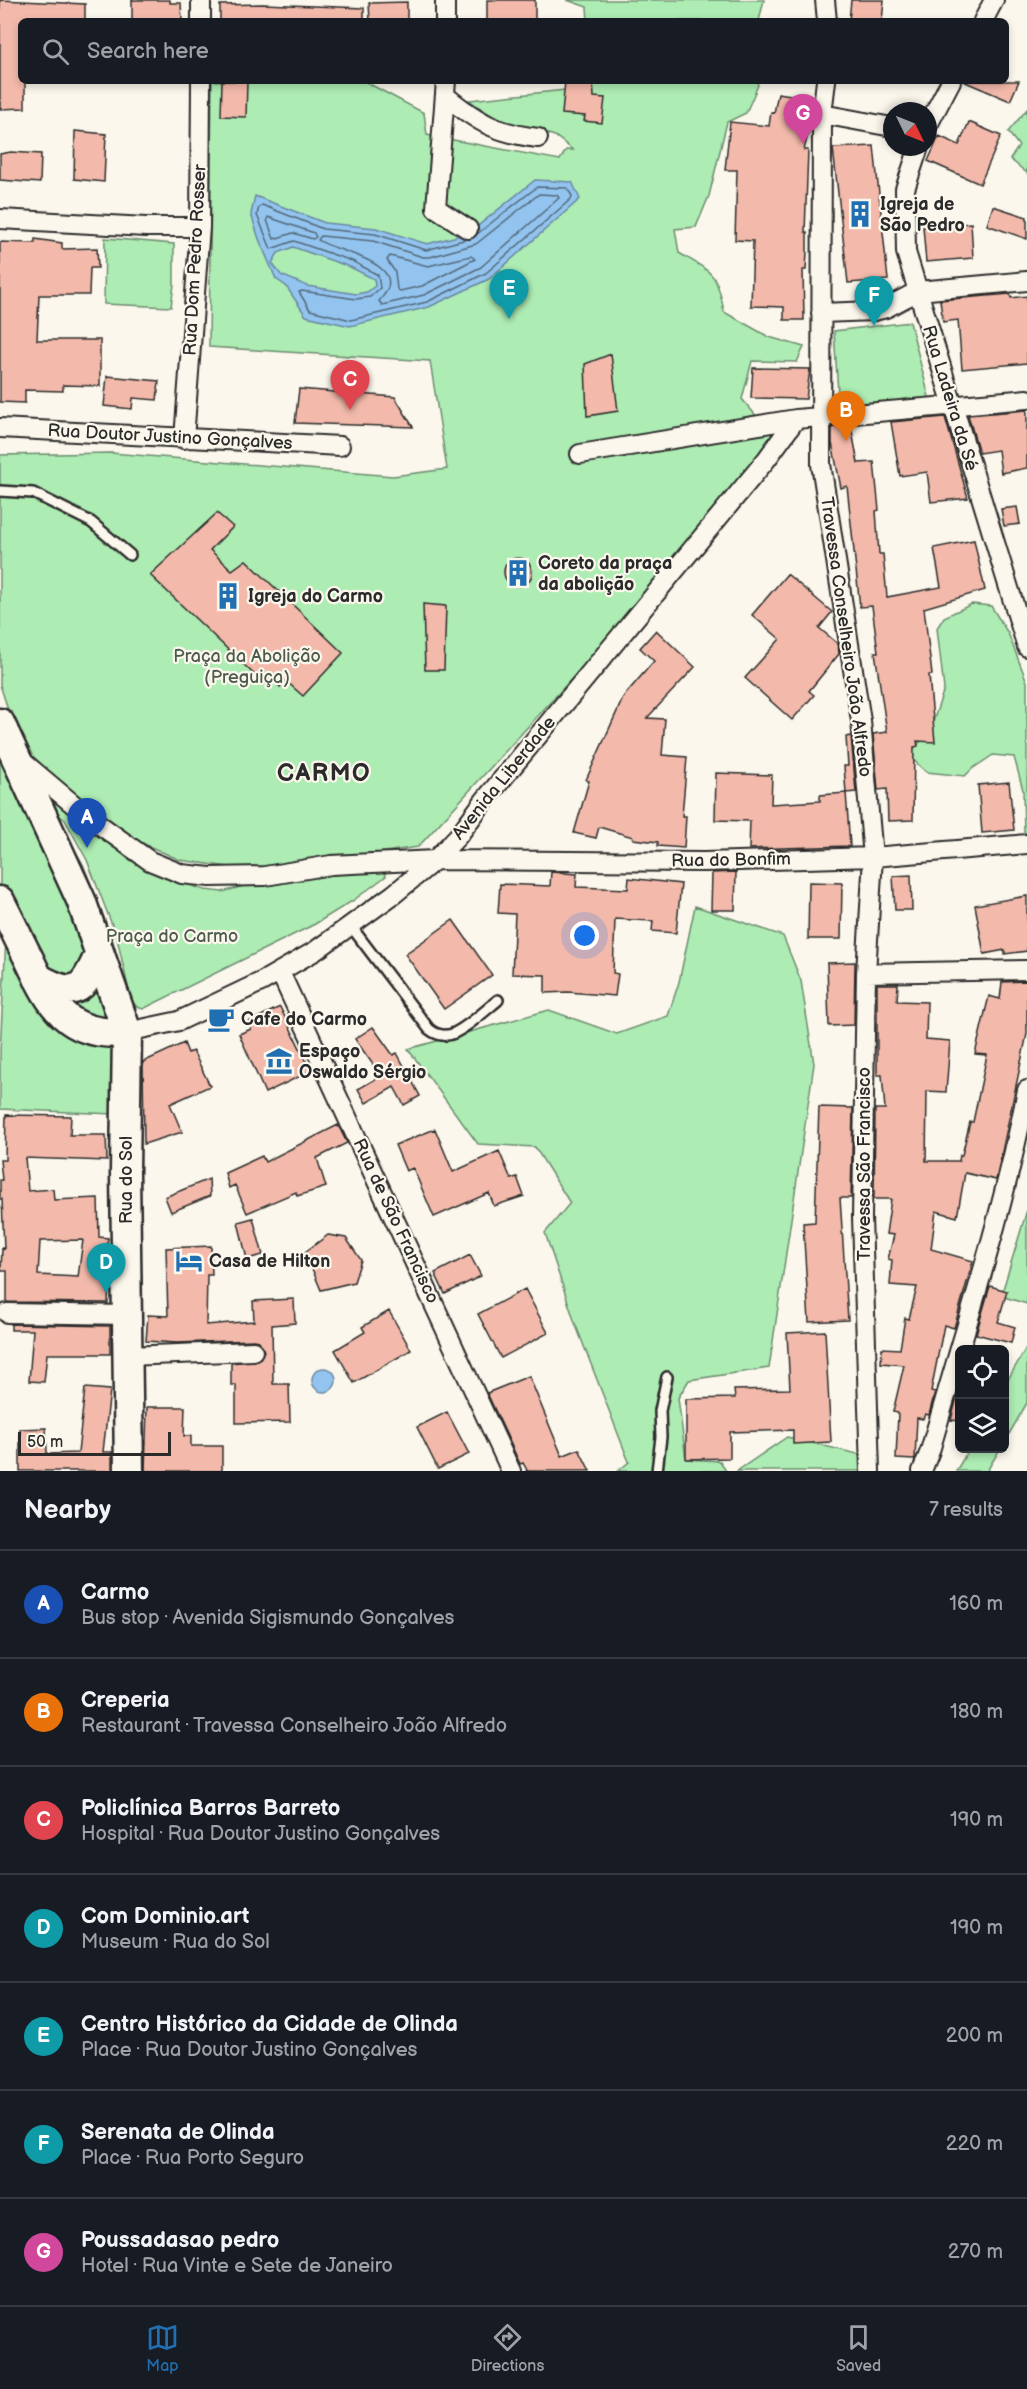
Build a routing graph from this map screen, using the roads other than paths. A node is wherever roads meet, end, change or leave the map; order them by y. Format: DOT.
graph roads {
  1 [pos="201,0"];
  2 [pos="445,0"];
  3 [pos="825,0"];
  4 [pos="994,0"];
  5 [pos="201,18"];
  6 [pos="445,18"];
  7 [pos="828,18"];
  8 [pos="985,18"];
  9 [pos="201,84"];
  10 [pos="826,84"];
  11 [pos="949,84"];
  12 [pos="447,89"];
  13 [pos="937,108"];
  14 [pos="822,114"];
  15 [pos="883,125"];
  16 [pos="538,138"];
  17 [pos="916,156"];
  18 [pos="0,219"];
  19 [pos="200,227"];
  20 [pos="468,229"];
  21 [pos="1027,280"];
  22 [pos="918,291"];
  23 [pos="822,313"];
  24 [pos="1027,399"];
  25 [pos="952,405"];
  26 [pos="819,416"];
  27 [pos="796,418"];
  28 [pos="0,428"];
  29 [pos="184,439"];
  30 [pos="340,446"];
  31 [pos="580,454"];
  32 [pos="0,491"];
  33 [pos="130,555"];
  34 [pos="1018,594"];
  35 [pos="1027,647"];
  36 [pos="0,723"];
  37 [pos="7,754"];
  38 [pos="1027,844"];
  39 [pos="873,857"];
  40 [pos="435,860"];
  41 [pos="0,901"];
  42 [pos="350,926"];
  43 [pos="99,955"];
  44 [pos="1027,970"];
  45 [pos="280,972"];
  46 [pos="866,973"];
  47 [pos="38,978"];
  48 [pos="498,1000"];
  49 [pos="127,1032"];
  50 [pos="1027,1090"];
  51 [pos="7,1313"];
  52 [pos="128,1315"];
  53 [pos="253,1351"];
  54 [pos="127,1356"];
  55 [pos="667,1377"];
  56 [pos="129,1471"];
  57 [pos="511,1471"];
  58 [pos="657,1471"];
  59 [pos="870,1471"];
  60 [pos="922,1471"];
  1 -- 5 [label="street"];
  2 -- 6 [label="street"];
  3 -- 7 [label="street"];
  4 -- 8 [label="street"];
  9 -- 19 [label="street, Rua Dom Pedro Rosser"];
  10 -- 14 [label="street, Travessa Conselheiro João Alfredo"];
  11 -- 13 [label="street"];
  12 -- 16 [label="street"];
  12 -- 20 [label="street"];
  14 -- 15 [label="street"];
  14 -- 23 [label="street, Travessa Conselheiro João Alfredo"];
  17 -- 22 [label="street, Rua Ladeira da Sé"];
  18 -- 19 [label="street"];
  19 -- 29 [label="street, Rua Dom Pedro Rosser"];
  21 -- 22 [label="street"];
  22 -- 23 [label="street"];
  22 -- 25 [label="street, Rua Ladeira da Sé"];
  23 -- 26 [label="street, Travessa Conselheiro João Alfredo"];
  24 -- 25 [label="street"];
  25 -- 26 [label="street"];
  25 -- 34 [label="street, Rua Ladeira da Sé"];
  26 -- 27 [label="street"];
  26 -- 39 [label="street, Travessa Conselheiro João Alfredo"];
  27 -- 31 [label="street"];
  27 -- 40 [label="street, Avenida Liberdade"];
  28 -- 29 [label="street, Rua Doutor Justino Gonçalves"];
  29 -- 30 [label="street, Rua Doutor Justino Gonçalves"];
  32 -- 33 [label="lane"];
  34 -- 35 [label="street, Rua Ladeira da Sé"];
  36 -- 37 [label="main road"];
  37 -- 40 [label="street"];
  37 -- 43 [label="main road"];
  38 -- 39 [label="street, Rua do Bonfim"];
  39 -- 40 [label="street, Rua do Bonfim"];
  39 -- 46 [label="street, Travessa São Francisco"];
  40 -- 42 [label="street, Avenida Liberdade"];
  41 -- 47 [label="main road"];
  42 -- 45 [label="street, Avenida Liberdade"];
  42 -- 48 [label="lane"];
  43 -- 47 [label="main road"];
  43 -- 49 [label="main road"];
  44 -- 46 [label="street"];
  45 -- 49 [label="street, Avenida Liberdade"];
  45 -- 57 [label="street, Rua de São Francisco"];
  46 -- 59 [label="street, Travessa São Francisco"];
  47 -- 49 [label="main road"];
  49 -- 52 [label="main road, Rua do Sol"];
  50 -- 60 [label="street"];
  51 -- 52 [label="street"];
  52 -- 54 [label="main road, Rua do Sol"];
  53 -- 54 [label="street"];
  54 -- 56 [label="main road, Rua do Sol"];
  55 -- 58 [label="lane"];
}
